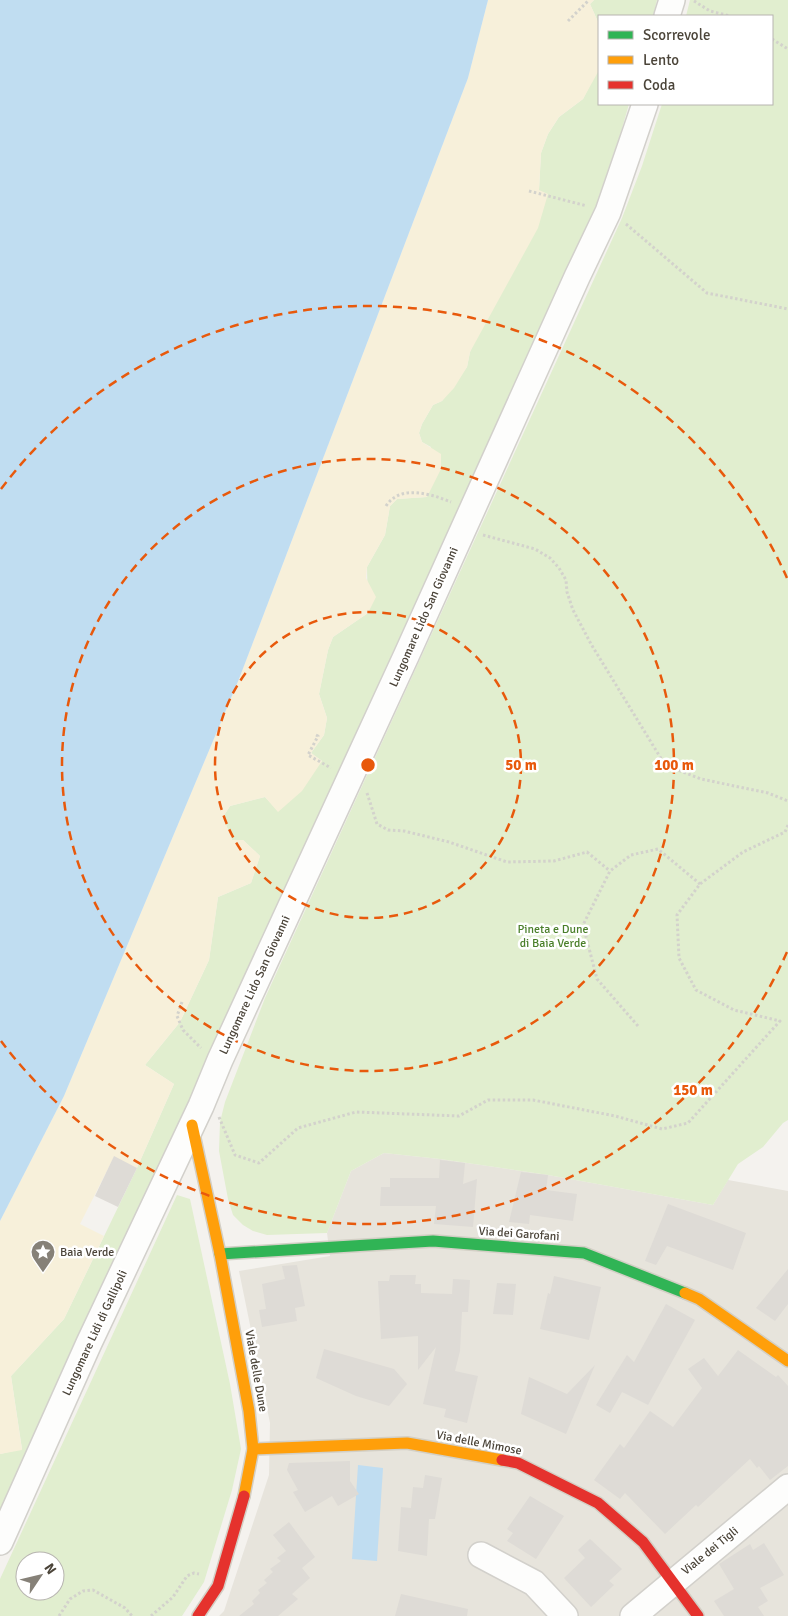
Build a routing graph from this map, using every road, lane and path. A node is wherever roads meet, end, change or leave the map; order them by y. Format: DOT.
graph roads {
  1 [pos="589,0"];
  2 [pos="672,0"];
  3 [pos="692,0"];
  4 [pos="667,15"];
  5 [pos="726,15"];
  6 [pos="568,21"];
  7 [pos="773,41"];
  8 [pos="788,50"];
  9 [pos="645,105"];
  10 [pos="529,191"];
  11 [pos="608,212"];
  12 [pos="788,309"];
  13 [pos="386,506"];
  14 [pos="467,520"];
  15 [pos="316,734"];
  16 [pos="350,777"];
  17 [pos="788,801"];
  18 [pos="788,825"];
  19 [pos="610,871"];
  20 [pos="700,884"];
  21 [pos="182,1002"];
  22 [pos="638,1026"];
  23 [pos="220,1060"];
  24 [pos="196,1116"];
  25 [pos="220,1254"];
  26 [pos="788,1360"];
  27 [pos="254,1448"];
  28 [pos="788,1487"];
  29 [pos="0,1542"];
  30 [pos="481,1555"];
  31 [pos="672,1582"];
  32 [pos="218,1586"];
  33 [pos="59,1616"];
  34 [pos="132,1616"];
  35 [pos="151,1616"];
  36 [pos="198,1616"];
  37 [pos="566,1616"];
  38 [pos="632,1616"];
  39 [pos="698,1616"];
  1 -- 6 [label="path"];
  2 -- 4 [label="street"];
  3 -- 5 [label="path"];
  7 -- 8 [label="path"];
  9 -- 11 [label="street, Lungomare Lido San Giovanni"];
  10 -- 11 [label="path"];
  11 -- 12 [label="path"];
  11 -- 14 [label="street, Lungomare Lido San Giovanni"];
  13 -- 14 [label="path"];
  14 -- 16 [label="street, Lungomare Lido San Giovanni"];
  14 -- 17 [label="path"];
  15 -- 16 [label="path"];
  16 -- 19 [label="path"];
  16 -- 23 [label="street, Lungomare Lido San Giovanni"];
  18 -- 20 [label="path"];
  19 -- 20 [label="path"];
  19 -- 22 [label="path"];
  20 -- 24 [label="path"];
  21 -- 23 [label="path"];
  23 -- 24 [label="street, Lungomare Lido San Giovanni"];
  24 -- 25 [label="street, Viale delle Dune"];
  24 -- 29 [label="street, Lungomare Lidi di Gallipoli"];
  25 -- 26 [label="street, Via dei Garofani"];
  25 -- 27 [label="street, Viale delle Dune"];
  27 -- 31 [label="street, Via delle Mimose"];
  27 -- 32 [label="street, Viale delle Dune"];
  28 -- 31 [label="street, Viale dei Tigli"];
  30 -- 37 [label="street"];
  31 -- 38 [label="street, Viale dei Tigli"];
  31 -- 39 [label="street, Via delle Mimose"];
  32 -- 35 [label="path"];
  32 -- 36 [label="street, Viale delle Dune"];
  33 -- 34 [label="path"];
}
